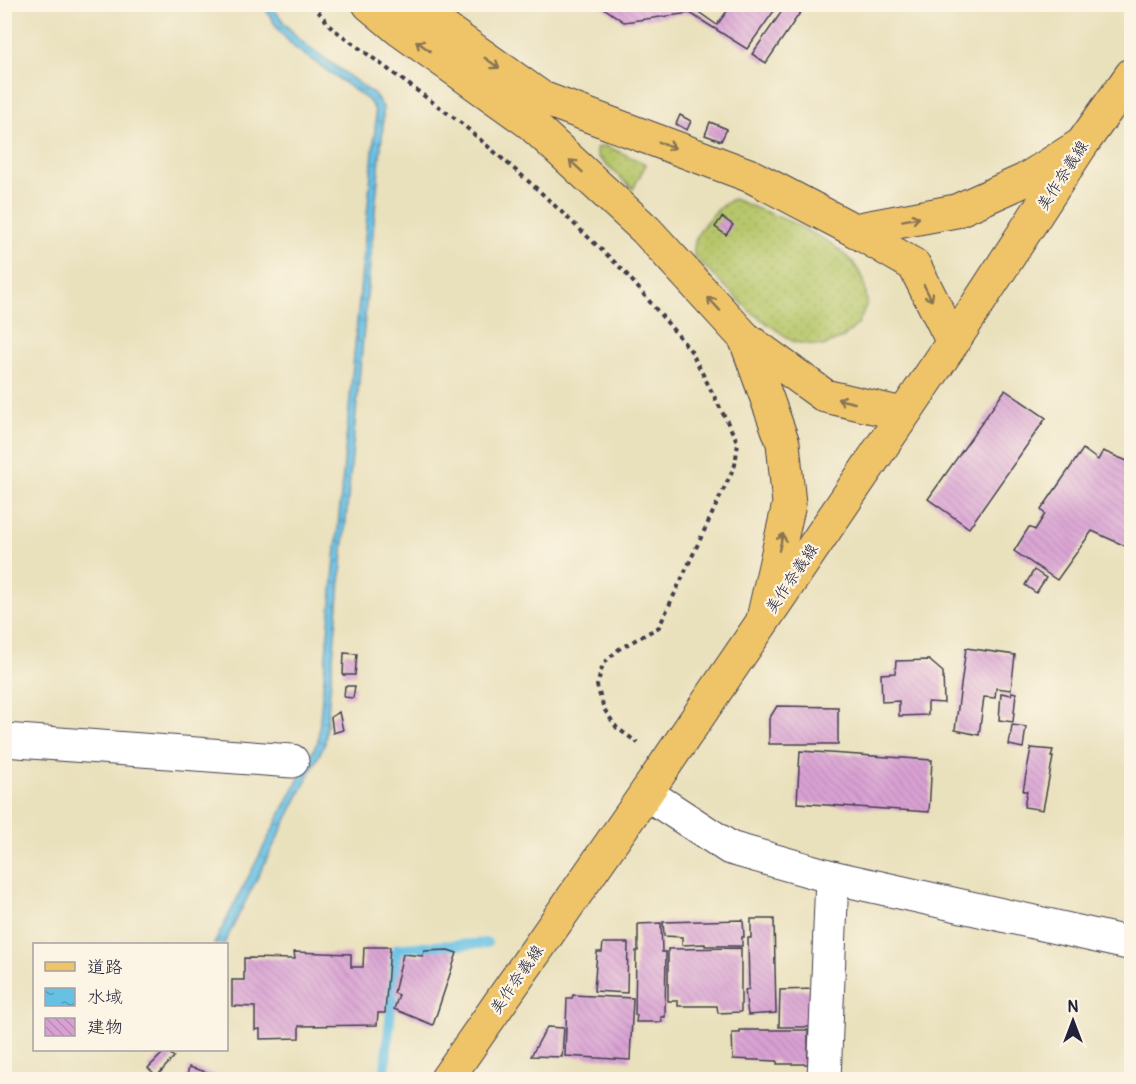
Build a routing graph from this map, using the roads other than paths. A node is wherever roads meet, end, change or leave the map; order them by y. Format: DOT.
graph roads {
  1 [pos="369,4"];
  2 [pos="410,4"];
  3 [pos="1131,74"];
  4 [pos="1082,144"];
  5 [pos="854,230"];
  6 [pos="746,338"];
  7 [pos="953,342"];
  8 [pos="903,414"];
  9 [pos="763,619"];
  10 [pos="4,740"];
  11 [pos="291,760"];
  12 [pos="646,793"];
  13 [pos="832,877"];
  14 [pos="1131,944"];
  15 [pos="446,1080"];
  16 [pos="824,1080"];
  6 -- 1 [label="main road, one-way"];
  2 -- 5 [label="main road, one-way"];
  3 -- 4 [label="main road, 美作奈義線"];
  5 -- 4 [label="main road, one-way"];
  4 -- 7 [label="main road, 美作奈義線"];
  5 -- 7 [label="main road, one-way"];
  8 -- 6 [label="main road, one-way"];
  9 -- 6 [label="main road, one-way"];
  7 -- 8 [label="main road, 美作奈義線"];
  8 -- 9 [label="main road, 美作奈義線"];
  9 -- 12 [label="main road, 美作奈義線"];
  10 -- 11 [label="street"];
  12 -- 13 [label="street"];
  12 -- 15 [label="main road, 美作奈義線"];
  13 -- 14 [label="street"];
  13 -- 16 [label="street"];
}
